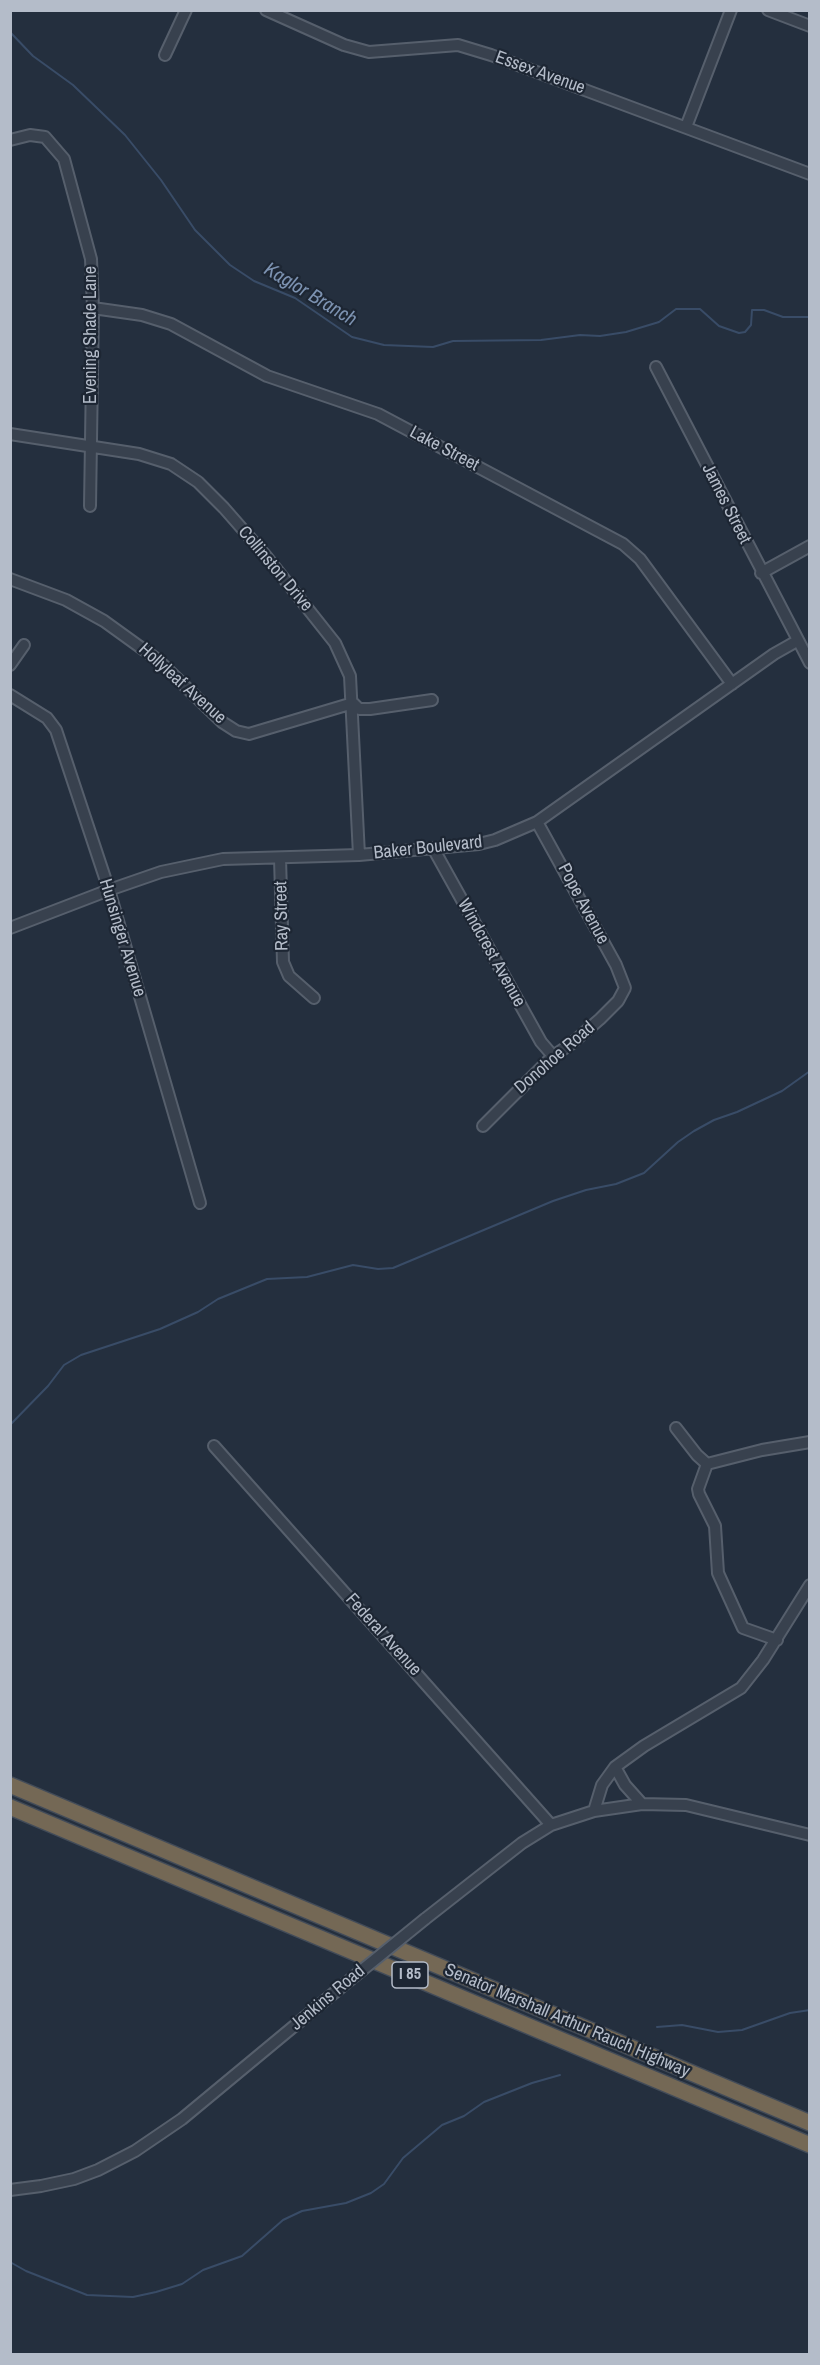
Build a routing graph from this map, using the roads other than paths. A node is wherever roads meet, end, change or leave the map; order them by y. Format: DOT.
graph roads {
  1 [pos="186,10"];
  2 [pos="266,10"];
  3 [pos="731,10"];
  4 [pos="768,10"];
  5 [pos="810,26"];
  6 [pos="165,55"];
  7 [pos="686,127"];
  8 [pos="10,140"];
  9 [pos="810,174"];
  10 [pos="93,308"];
  11 [pos="656,367"];
  12 [pos="10,434"];
  13 [pos="90,447"];
  14 [pos="90,506"];
  15 [pos="810,546"];
  16 [pos="761,573"];
  17 [pos="10,579"];
  18 [pos="797,641"];
  19 [pos="24,645"];
  20 [pos="810,663"];
  21 [pos="10,665"];
  22 [pos="732,684"];
  23 [pos="10,695"];
  24 [pos="432,700"];
  25 [pos="353,703"];
  26 [pos="537,822"];
  27 [pos="433,848"];
  28 [pos="359,855"];
  29 [pos="280,858"];
  30 [pos="109,890"];
  31 [pos="10,928"];
  32 [pos="625,988"];
  33 [pos="314,998"];
  34 [pos="553,1056"];
  35 [pos="483,1126"];
  36 [pos="200,1203"];
  37 [pos="676,1428"];
  38 [pos="810,1442"];
  39 [pos="214,1446"];
  40 [pos="707,1464"];
  41 [pos="810,1585"];
  42 [pos="777,1640"];
  43 [pos="615,1767"];
  44 [pos="10,1785"];
  45 [pos="642,1804"];
  46 [pos="10,1807"];
  47 [pos="594,1811"];
  48 [pos="551,1825"];
  49 [pos="810,1835"];
  50 [pos="810,2123"];
  51 [pos="810,2145"];
  52 [pos="10,2190"];
  1 -- 6 [label="street"];
  2 -- 7 [label="street, Essex Avenue"];
  3 -- 7 [label="street"];
  4 -- 5 [label="street"];
  7 -- 9 [label="street, Essex Avenue"];
  8 -- 10 [label="street, Evening Shade Lane"];
  10 -- 13 [label="street, Evening Shade Lane"];
  10 -- 22 [label="street, Lake Street"];
  11 -- 16 [label="street, James Street"];
  12 -- 13 [label="street, Collinston Drive"];
  13 -- 14 [label="street, Evening Shade Lane"];
  13 -- 25 [label="street, Collinston Drive"];
  15 -- 16 [label="street"];
  16 -- 18 [label="street, James Street"];
  17 -- 25 [label="street, Hollyleaf Avenue"];
  18 -- 20 [label="street, James Street"];
  18 -- 22 [label="street, Baker Boulevard"];
  19 -- 21 [label="street"];
  22 -- 26 [label="street, Baker Boulevard"];
  23 -- 30 [label="street, Hunsinger Avenue"];
  24 -- 25 [label="street, Hollyleaf Avenue"];
  25 -- 28 [label="street, Collinston Drive"];
  26 -- 27 [label="street, Baker Boulevard"];
  26 -- 32 [label="street, Pope Avenue"];
  27 -- 28 [label="street, Baker Boulevard"];
  27 -- 34 [label="street, Windcrest Avenue"];
  28 -- 29 [label="street, Baker Boulevard"];
  29 -- 30 [label="street, Baker Boulevard"];
  29 -- 33 [label="street, Ray Street"];
  30 -- 31 [label="street, Baker Boulevard"];
  30 -- 36 [label="street, Hunsinger Avenue"];
  32 -- 34 [label="street, Donohoe Road"];
  34 -- 35 [label="street, Donohoe Road"];
  37 -- 40 [label="street"];
  38 -- 40 [label="street"];
  39 -- 48 [label="street, Federal Avenue"];
  40 -- 42 [label="street"];
  41 -- 42 [label="street"];
  42 -- 43 [label="street"];
  43 -- 45 [label="street"];
  43 -- 47 [label="street"];
  44 -- 50 [label="highway, Senator Marshall Arthur Rauch Highway / I 85"];
  45 -- 47 [label="street, Jenkins Road"];
  45 -- 49 [label="street, Jenkins Road"];
  46 -- 51 [label="highway, Senator Marshall Arthur Rauch Highway / I 85"];
  47 -- 48 [label="street, Jenkins Road"];
  48 -- 52 [label="street, Jenkins Road, bridge"];
}
